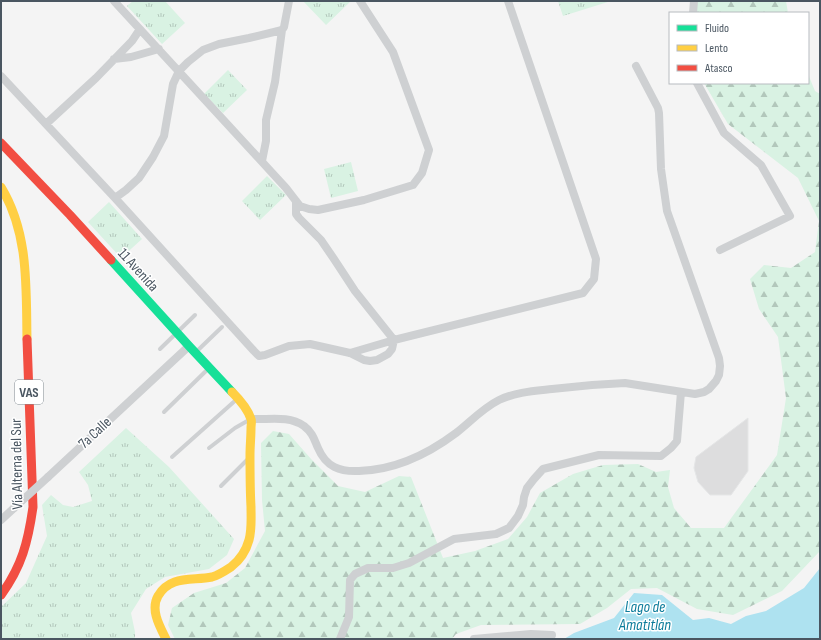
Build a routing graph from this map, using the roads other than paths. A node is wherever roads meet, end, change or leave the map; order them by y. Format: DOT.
graph roads {
  1 [pos="114,1"];
  2 [pos="289,1"];
  3 [pos="360,1"];
  4 [pos="508,1"];
  5 [pos="694,1"];
  6 [pos="693,12"];
  7 [pos="140,29"];
  8 [pos="282,30"];
  9 [pos="159,49"];
  10 [pos="114,59"];
  11 [pos="636,66"];
  12 [pos="179,71"];
  13 [pos="1,76"];
  14 [pos="698,84"];
  15 [pos="46,124"];
  16 [pos="1,143"];
  17 [pos="262,161"];
  18 [pos="1,187"];
  19 [pos="115,198"];
  20 [pos="296,201"];
  21 [pos="4,212"];
  22 [pos="720,250"];
  23 [pos="16,266"];
  24 [pos="18,313"];
  25 [pos="195,314"];
  26 [pos="222,327"];
  27 [pos="176,332"];
  28 [pos="394,340"];
  29 [pos="160,349"];
  30 [pos="192,350"];
  31 [pos="350,353"];
  32 [pos="209,368"];
  33 [pos="681,392"];
  34 [pos="238,398"];
  35 [pos="164,412"];
  36 [pos="251,419"];
  37 [pos="209,448"];
  38 [pos="172,457"];
  39 [pos="250,457"];
  40 [pos="221,486"];
  41 [pos="1,520"];
  42 [pos="1,578"];
  43 [pos="1,595"];
  44 [pos="552,635"];
  45 [pos="166,639"];
  46 [pos="340,639"];
  47 [pos="474,639"];
  1 -- 7 [label="street"];
  2 -- 8 [label="street"];
  3 -- 20 [label="street"];
  4 -- 28 [label="street"];
  5 -- 6 [label="street"];
  7 -- 9 [label="street"];
  7 -- 10 [label="street"];
  8 -- 12 [label="street"];
  8 -- 17 [label="street"];
  9 -- 10 [label="street"];
  9 -- 12 [label="street"];
  10 -- 15 [label="street"];
  11 -- 33 [label="street"];
  12 -- 17 [label="street"];
  12 -- 19 [label="street"];
  13 -- 15 [label="street"];
  14 -- 22 [label="street"];
  15 -- 19 [label="street"];
  16 -- 27 [label="main road, 11 Avenida"];
  17 -- 20 [label="street"];
  18 -- 43 [label="main road, Vía Alterna del Sur / VAS"];
  19 -- 31 [label="street"];
  20 -- 28 [label="street"];
  21 -- 23 [label="main road"];
  24 -- 42 [label="main road, Vía Alterna del Sur / VAS"];
  25 -- 27 [label="lane"];
  26 -- 30 [label="lane"];
  27 -- 29 [label="lane"];
  27 -- 30 [label="main road, 11 Avenida"];
  28 -- 31 [label="street"];
  28 -- 31 [label="street"];
  30 -- 32 [label="main road, 11 Avenida"];
  30 -- 41 [label="street, 7a Calle, bridge"];
  32 -- 34 [label="main road, 11 Avenida"];
  32 -- 35 [label="lane"];
  33 -- 36 [label="street"];
  33 -- 46 [label="street"];
  34 -- 36 [label="main road, 11 Avenida"];
  34 -- 38 [label="lane"];
  36 -- 37 [label="lane"];
  36 -- 39 [label="main road"];
  39 -- 40 [label="lane"];
  39 -- 45 [label="main road"];
  44 -- 47 [label="street"];
}
